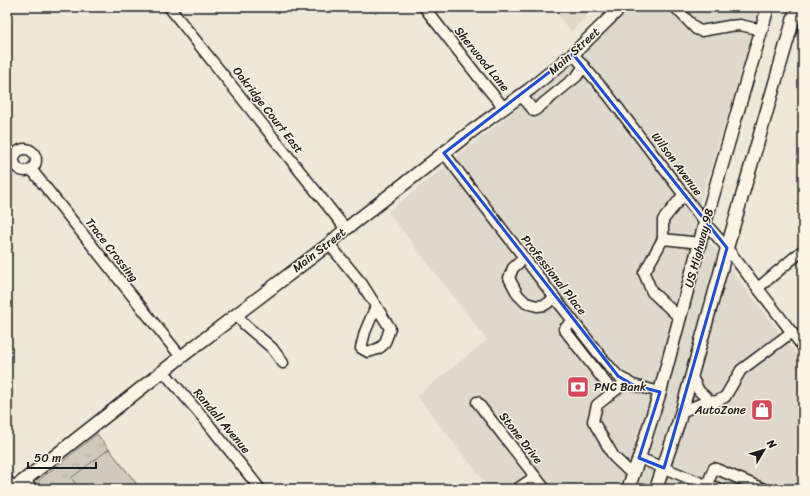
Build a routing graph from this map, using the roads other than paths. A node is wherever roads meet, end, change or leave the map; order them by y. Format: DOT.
graph roads {
  1 [pos="169,7"];
  2 [pos="424,7"];
  3 [pos="621,7"];
  4 [pos="675,7"];
  5 [pos="768,7"];
  6 [pos="797,7"];
  7 [pos="762,30"];
  8 [pos="574,54"];
  9 [pos="584,66"];
  10 [pos="521,95"];
  11 [pos="504,108"];
  12 [pos="444,153"];
  13 [pos="31,169"];
  14 [pos="684,194"];
  15 [pos="705,223"];
  16 [pos="346,229"];
  17 [pos="663,239"];
  18 [pos="700,243"];
  19 [pos="329,244"];
  20 [pos="727,248"];
  21 [pos="803,250"];
  22 [pos="524,258"];
  23 [pos="758,288"];
  24 [pos="555,298"];
  25 [pos="376,306"];
  26 [pos="237,314"];
  27 [pos="680,318"];
  28 [pos="573,321"];
  29 [pos="792,332"];
  30 [pos="803,347"];
  31 [pos="181,357"];
  32 [pos="284,363"];
  33 [pos="163,371"];
  34 [pos="692,377"];
  35 [pos="627,382"];
  36 [pos="614,392"];
  37 [pos="660,392"];
  38 [pos="710,401"];
  39 [pos="477,402"];
  40 [pos="682,412"];
  41 [pos="639,458"];
  42 [pos="664,468"];
  43 [pos="633,474"];
  44 [pos="535,477"];
  45 [pos="29,484"];
  46 [pos="11,486"];
  47 [pos="703,486"];
  48 [pos="260,489"];
  49 [pos="517,489"];
  50 [pos="545,489"];
  51 [pos="628,489"];
  52 [pos="656,489"];
  53 [pos="720,489"];
  54 [pos="764,489"];
  1 -- 16 [label="street, Oakridge Court East"];
  2 -- 11 [label="street, Sherwood Lane"];
  3 -- 8 [label="main road, Main Street"];
  4 -- 7 [label="street"];
  5 -- 7 [label="main road, US Highway 98"];
  6 -- 20 [label="main road"];
  7 -- 15 [label="main road, US Highway 98"];
  8 -- 9 [label="street, Wilson Avenue"];
  8 -- 10 [label="main road, Main Street"];
  9 -- 10 [label="street"];
  9 -- 14 [label="street, Wilson Avenue"];
  10 -- 11 [label="main road, Main Street"];
  11 -- 12 [label="main road, Main Street"];
  12 -- 16 [label="main road, Main Street"];
  12 -- 22 [label="street, Professional Place"];
  13 -- 31 [label="street, Trace Crossing"];
  14 -- 15 [label="street, Wilson Avenue"];
  14 -- 17 [label="street"];
  15 -- 18 [label="main road, US Highway 98"];
  15 -- 20 [label="street, Wilson Avenue"];
  16 -- 19 [label="main road, Main Street"];
  17 -- 18 [label="street"];
  17 -- 27 [label="street"];
  18 -- 27 [label="main road, US Highway 98"];
  19 -- 25 [label="street"];
  19 -- 26 [label="main road, Main Street"];
  20 -- 23 [label="street, Wilson Avenue"];
  20 -- 34 [label="main road"];
  21 -- 23 [label="street"];
  22 -- 24 [label="street, Professional Place"];
  22 -- 24 [label="street"];
  23 -- 29 [label="street, Wilson Avenue"];
  24 -- 28 [label="street, Professional Place"];
  26 -- 31 [label="main road, Main Street"];
  26 -- 32 [label="street"];
  27 -- 37 [label="main road, US Highway 98"];
  28 -- 35 [label="street, Professional Place"];
  28 -- 36 [label="street"];
  29 -- 30 [label="street, Wilson Avenue"];
  29 -- 38 [label="street"];
  31 -- 33 [label="main road, Main Street"];
  33 -- 45 [label="main road, Main Street"];
  33 -- 48 [label="street, Randall Avenue"];
  34 -- 38 [label="street"];
  34 -- 40 [label="main road"];
  35 -- 36 [label="street"];
  35 -- 37 [label="street, Professional Place"];
  36 -- 43 [label="street"];
  37 -- 41 [label="main road, US Highway 98"];
  38 -- 40 [label="street"];
  39 -- 44 [label="street, Stone Drive"];
  40 -- 42 [label="main road"];
  41 -- 42 [label="street"];
  41 -- 43 [label="main road, US Highway 98"];
  42 -- 47 [label="street"];
  42 -- 52 [label="main road"];
  43 -- 51 [label="main road, US Highway 98"];
  44 -- 49 [label="street"];
  44 -- 50 [label="street, Stone Drive"];
  45 -- 46 [label="main road, Main Street"];
  47 -- 53 [label="street"];
  47 -- 54 [label="street"];
}
